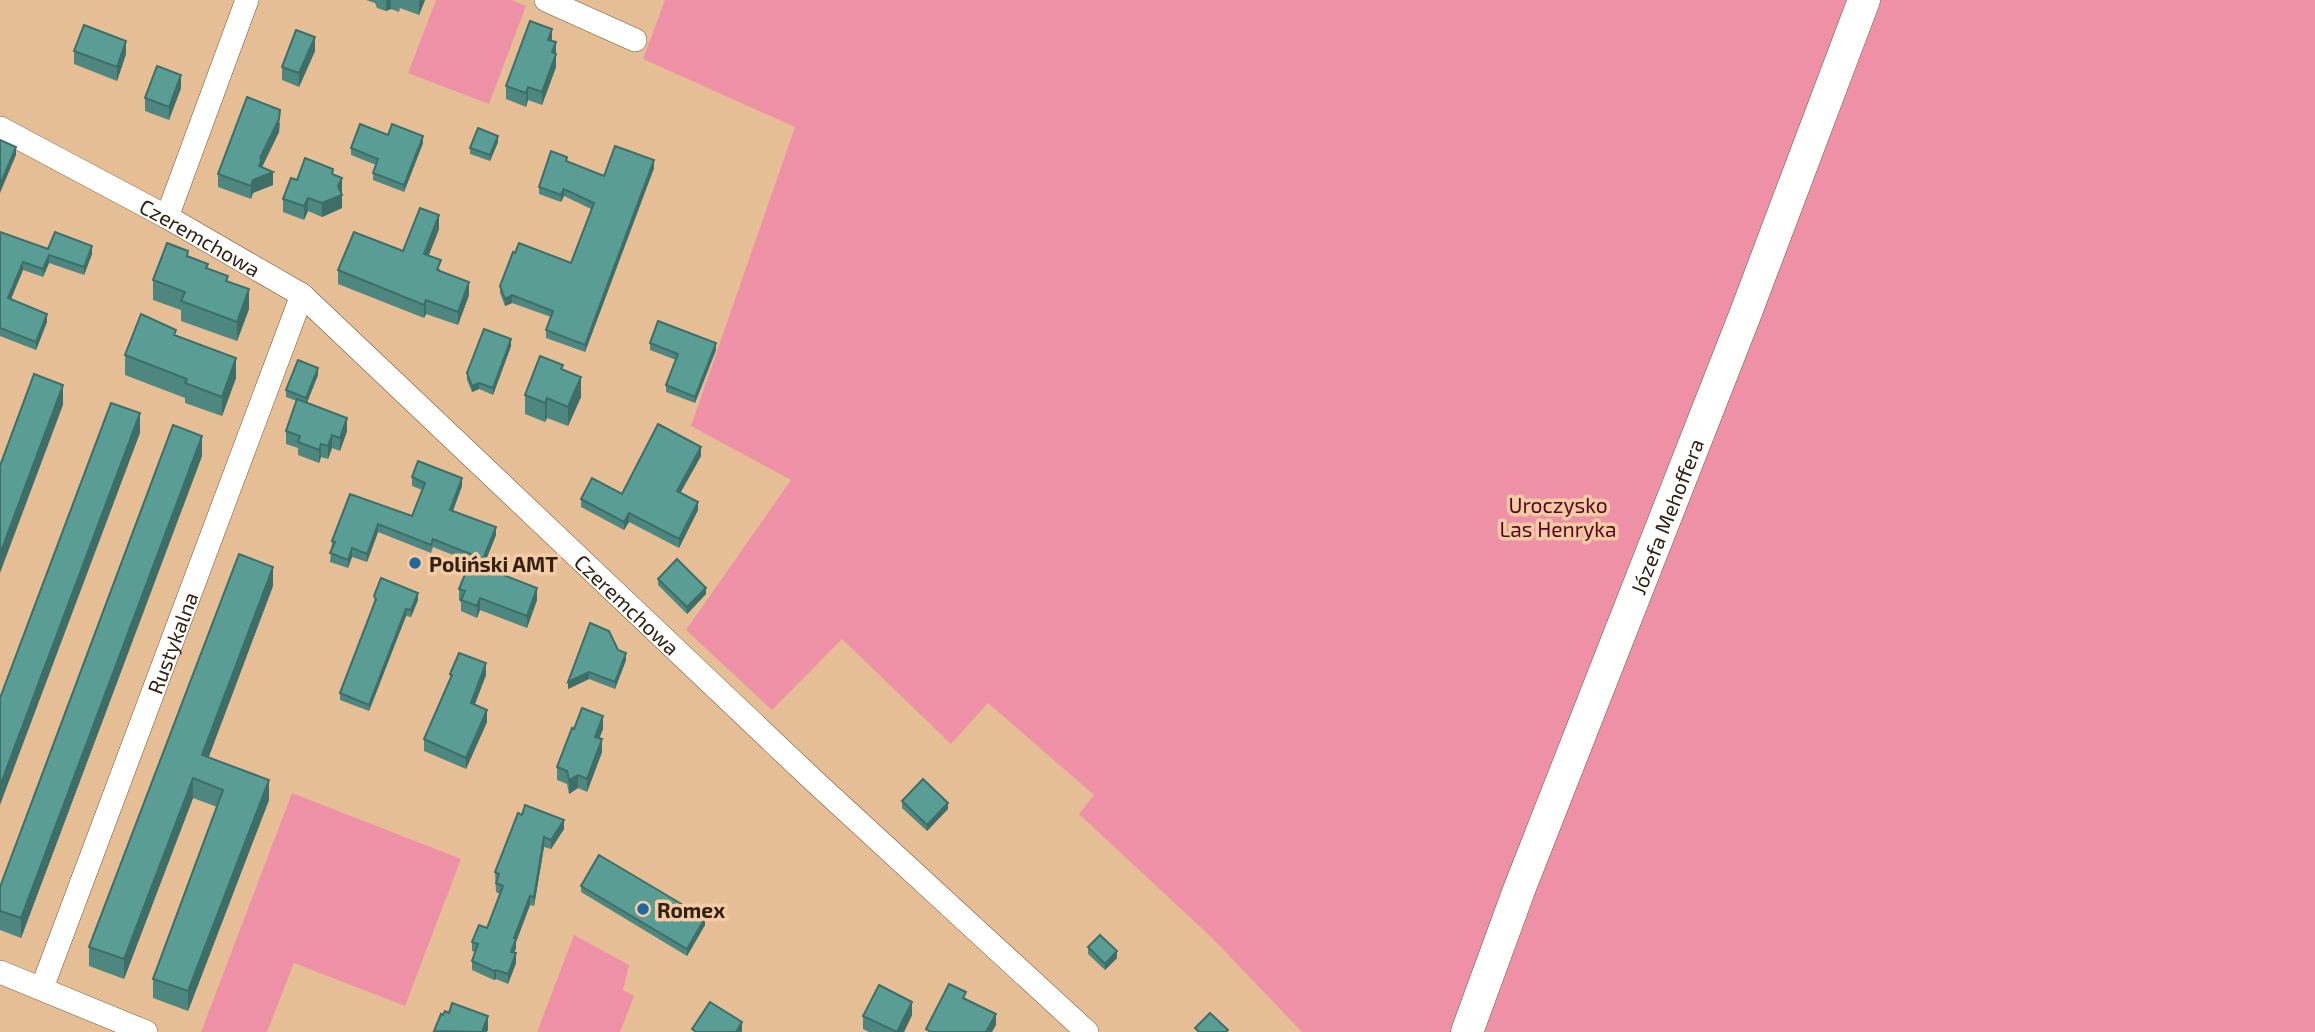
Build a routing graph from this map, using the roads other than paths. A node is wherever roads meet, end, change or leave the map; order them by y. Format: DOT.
graph roads {
  1 [pos="247,0"];
  2 [pos="546,0"];
  3 [pos="1864,0"];
  4 [pos="635,40"];
  5 [pos="0,128"];
  6 [pos="167,217"];
  7 [pos="302,295"];
  8 [pos="0,972"];
  9 [pos="42,988"];
  10 [pos="146,1032"];
  11 [pos="1087,1032"];
  12 [pos="1467,1032"];
  1 -- 6 [label="street"];
  2 -- 4 [label="street"];
  3 -- 12 [label="street, Józefa Mehoffera"];
  5 -- 6 [label="street, Czeremchowa"];
  6 -- 7 [label="street, Czeremchowa"];
  7 -- 9 [label="street, Rustykalna"];
  7 -- 11 [label="street, Czeremchowa"];
  8 -- 9 [label="street"];
  9 -- 10 [label="street"];
}
